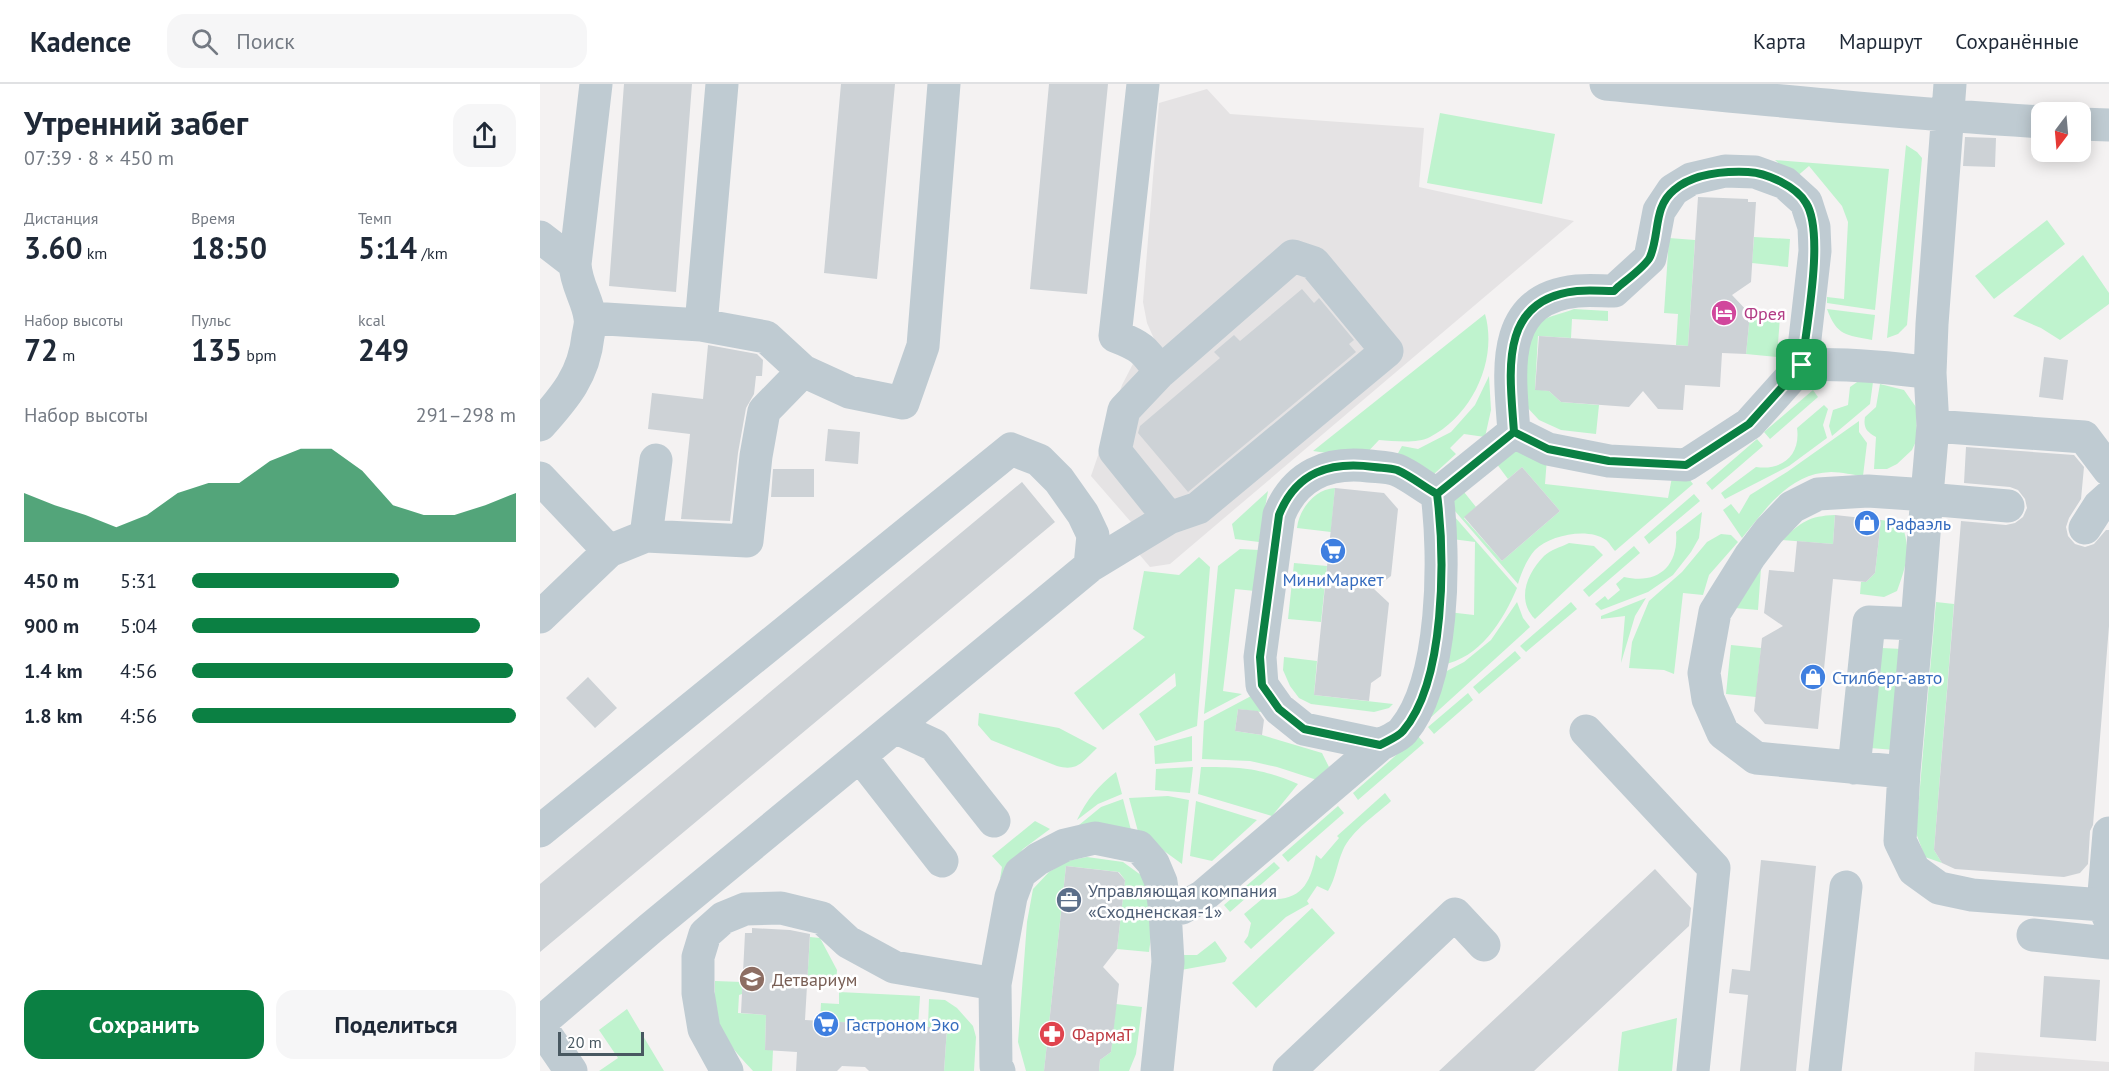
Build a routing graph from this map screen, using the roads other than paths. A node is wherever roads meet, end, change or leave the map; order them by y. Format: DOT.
graph roads {
  1 [pos="596,84"];
  2 [pos="722,84"];
  3 [pos="944,84"];
  4 [pos="1143,84"];
  5 [pos="1606,84"];
  6 [pos="1949,99"];
  7 [pos="2031,119"];
  8 [pos="2091,124"];
  9 [pos="2109,125"];
  10 [pos="540,237"];
  11 [pos="575,264"];
  12 [pos="590,318"];
  13 [pos="701,325"];
  14 [pos="1802,365"];
  15 [pos="802,371"];
  16 [pos="1160,372"];
  17 [pos="1930,374"];
  18 [pos="540,425"];
  19 [pos="1933,426"];
  20 [pos="1514,432"];
  21 [pos="656,460"];
  22 [pos="2109,470"];
  23 [pos="540,478"];
  24 [pos="1437,494"];
  25 [pos="1927,497"];
  26 [pos="2109,497"];
  27 [pos="2008,506"];
  28 [pos="1169,518"];
  29 [pos="2085,528"];
  30 [pos="646,536"];
  31 [pos="609,551"];
  32 [pos="1090,566"];
  33 [pos="540,617"];
  34 [pos="1917,624"];
  35 [pos="926,701"];
  36 [pos="895,727"];
  37 [pos="1586,731"];
  38 [pos="934,745"];
  39 [pos="1380,745"];
  40 [pos="860,756"];
  41 [pos="1854,768"];
  42 [pos="1904,772"];
  43 [pos="994,821"];
  44 [pos="540,831"];
  45 [pos="2109,832"];
  46 [pos="942,861"];
  47 [pos="1846,887"];
  48 [pos="1166,911"];
  49 [pos="2106,912"];
  50 [pos="2032,935"];
  51 [pos="2109,942"];
  52 [pos="1484,945"];
  53 [pos="995,984"];
  54 [pos="540,1025"];
  55 [pos="571,1071"];
  56 [pos="727,1071"];
  57 [pos="999,1071"];
  58 [pos="1157,1071"];
  59 [pos="1289,1071"];
  60 [pos="1693,1071"];
  61 [pos="1825,1071"];
  1 -- 11 [label="lane"];
  2 -- 13 [label="lane"];
  3 -- 15 [label="lane"];
  4 -- 16 [label="lane"];
  5 -- 6 [label="lane"];
  6 -- 7 [label="lane"];
  6 -- 17 [label="lane"];
  8 -- 9 [label="lane"];
  10 -- 11 [label="lane"];
  11 -- 12 [label="lane"];
  12 -- 13 [label="lane"];
  12 -- 18 [label="lane"];
  13 -- 15 [label="lane"];
  14 -- 17 [label="lane"];
  14 -- 20 [label="lane"];
  14 -- 20 [label="lane"];
  15 -- 30 [label="lane"];
  16 -- 28 [label="lane"];
  16 -- 28 [label="lane"];
  17 -- 19 [label="lane"];
  19 -- 22 [label="lane"];
  19 -- 25 [label="lane"];
  20 -- 24 [label="lane"];
  21 -- 30 [label="lane"];
  23 -- 31 [label="lane"];
  24 -- 39 [label="lane"];
  24 -- 39 [label="lane"];
  25 -- 27 [label="lane"];
  25 -- 34 [label="lane"];
  25 -- 41 [label="lane"];
  26 -- 29 [label="lane"];
  28 -- 32 [label="lane"];
  30 -- 31 [label="lane"];
  31 -- 33 [label="lane"];
  32 -- 35 [label="lane"];
  32 -- 44 [label="lane"];
  34 -- 41 [label="lane"];
  34 -- 42 [label="lane"];
  35 -- 36 [label="lane"];
  35 -- 38 [label="lane"];
  36 -- 38 [label="lane"];
  36 -- 40 [label="lane"];
  37 -- 60 [label="lane"];
  38 -- 43 [label="lane"];
  39 -- 48 [label="lane"];
  40 -- 46 [label="lane"];
  40 -- 54 [label="lane"];
  41 -- 42 [label="lane"];
  42 -- 49 [label="lane"];
  45 -- 49 [label="lane"];
  47 -- 61 [label="lane"];
  48 -- 53 [label="lane"];
  48 -- 58 [label="lane"];
  50 -- 51 [label="lane"];
  52 -- 59 [label="lane"];
  53 -- 56 [label="lane"];
  53 -- 57 [label="lane"];
  54 -- 55 [label="lane"];
}
